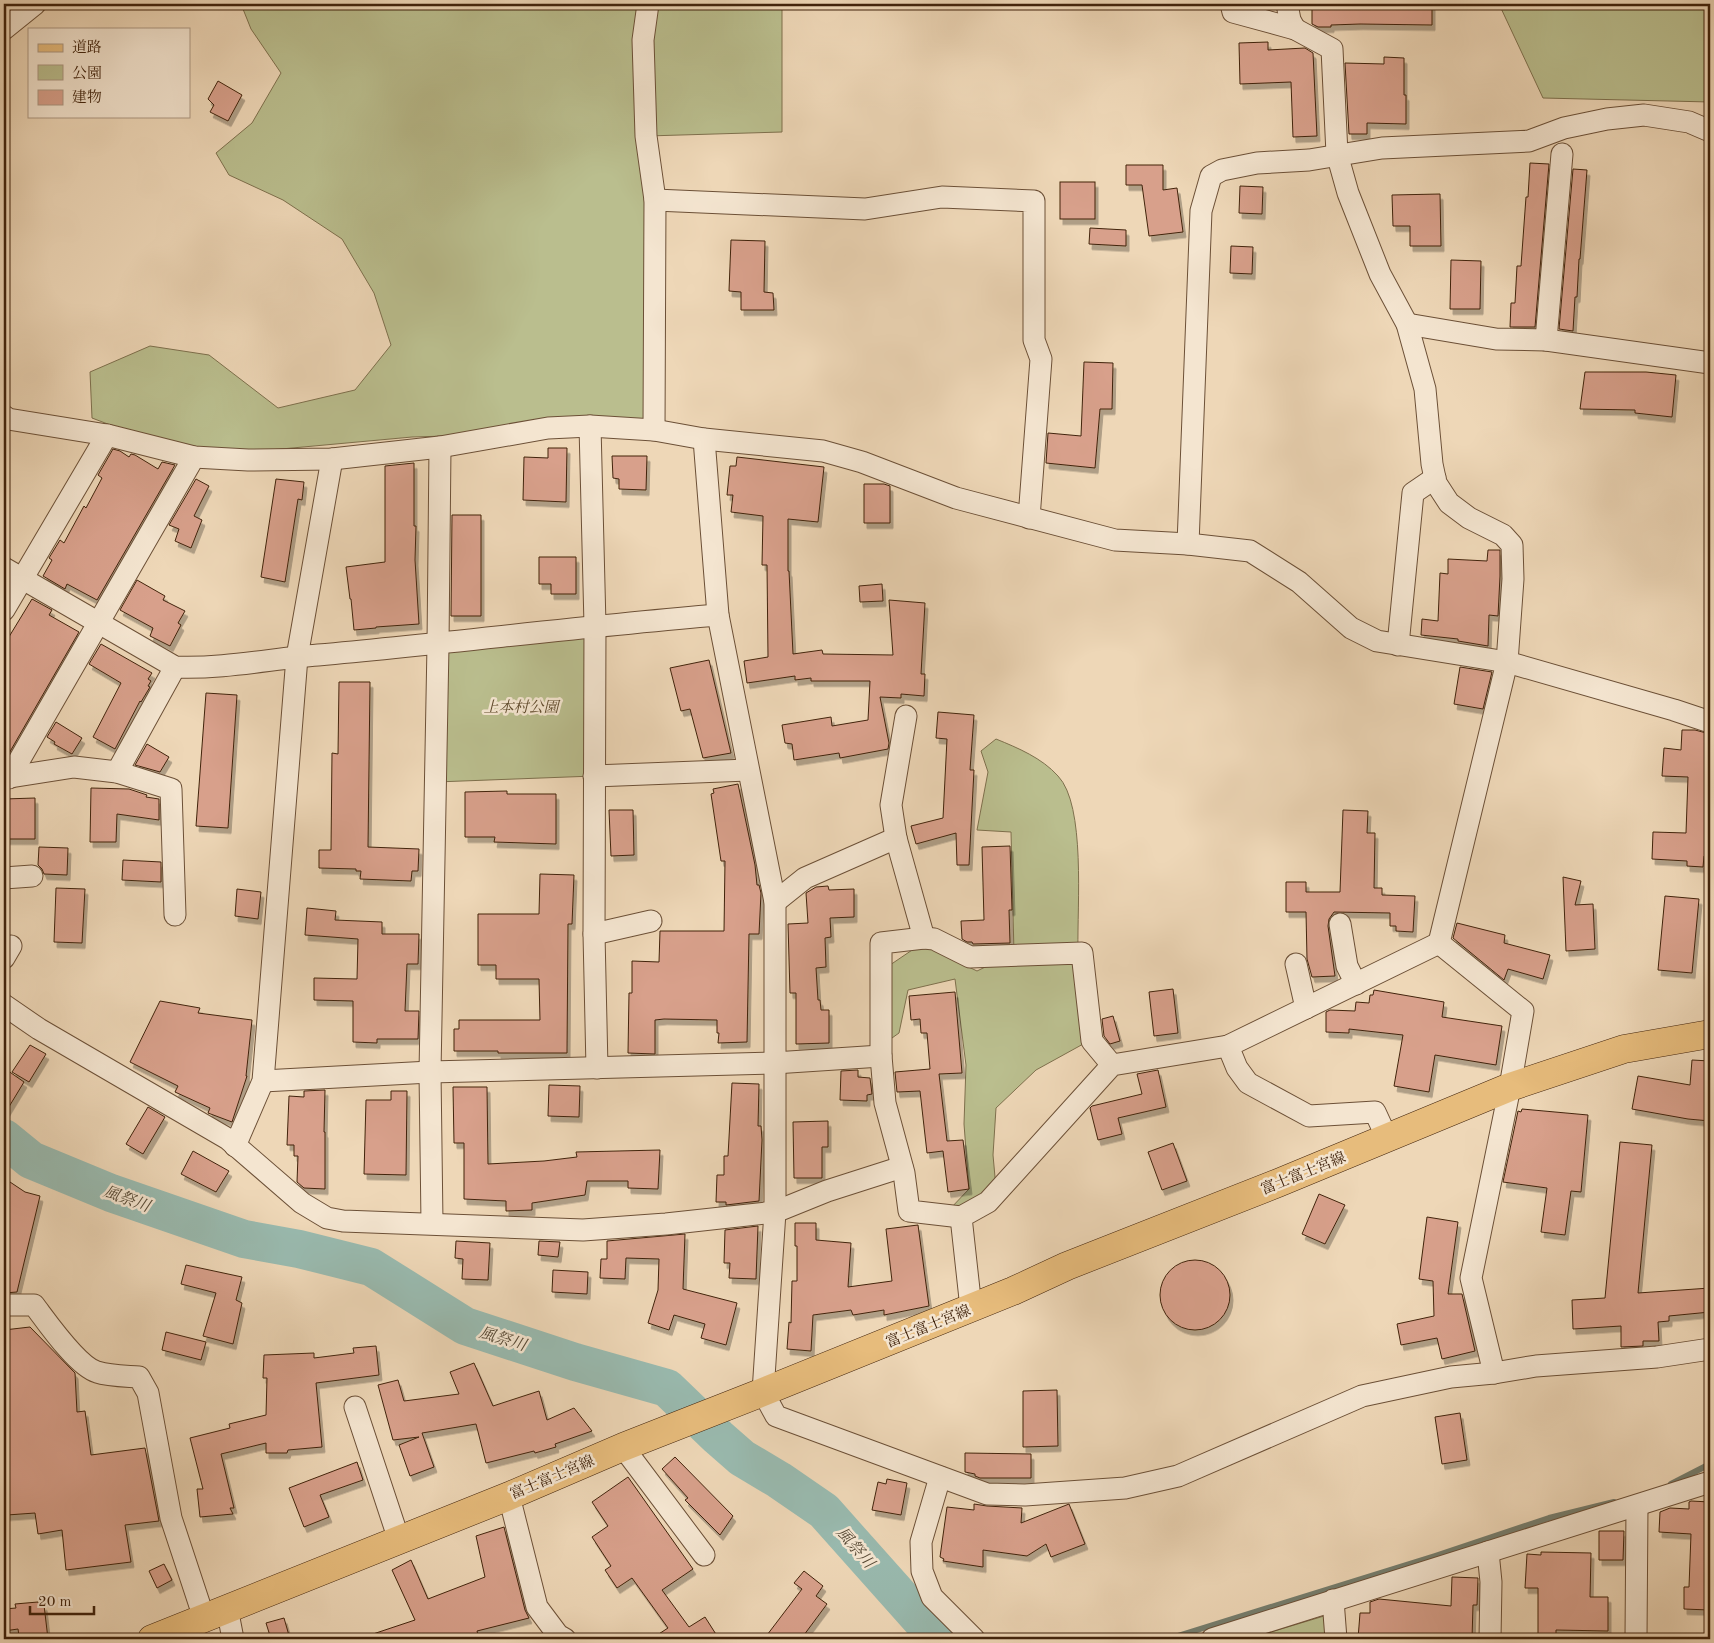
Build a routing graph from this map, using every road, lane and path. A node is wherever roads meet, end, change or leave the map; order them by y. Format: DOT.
graph roads {
  1 [pos="35,4"];
  2 [pos="648,4"];
  3 [pos="1231,4"];
  4 [pos="1287,4"];
  5 [pos="4,29"];
  6 [pos="1295,29"];
  7 [pos="1710,131"];
  8 [pos="1337,154"];
  9 [pos="1562,154"];
  10 [pos="655,200"];
  11 [pos="1407,324"];
  12 [pos="1546,340"];
  13 [pos="1710,363"];
  14 [pos="5,420"];
  15 [pos="590,426"];
  16 [pos="654,430"];
  17 [pos="106,435"];
  18 [pos="704,439"];
  19 [pos="440,447"];
  20 [pos="194,457"];
  21 [pos="332,459"];
  22 [pos="1435,478"];
  23 [pos="1028,518"];
  24 [pos="1188,544"];
  25 [pos="4,568"];
  26 [pos="22,579"];
  27 [pos="4,610"];
  28 [pos="718,615"];
  29 [pos="99,624"];
  30 [pos="595,626"];
  31 [pos="438,644"];
  32 [pos="1398,645"];
  33 [pos="297,657"];
  34 [pos="1507,662"];
  35 [pos="175,667"];
  36 [pos="906,716"];
  37 [pos="1710,722"];
  38 [pos="748,770"];
  39 [pos="117,772"];
  40 [pos="594,776"];
  41 [pos="6,778"];
  42 [pos="896,838"];
  43 [pos="32,876"];
  44 [pos="4,878"];
  45 [pos="775,902"];
  46 [pos="175,915"];
  47 [pos="651,921"];
  48 [pos="1340,924"];
  49 [pos="594,934"];
  50 [pos="924,938"];
  51 [pos="1439,943"];
  52 [pos="1296,964"];
  53 [pos="1356,984"];
  54 [pos="4,1005"];
  55 [pos="1306,1008"];
  56 [pos="1710,1034"];
  57 [pos="1228,1046"];
  58 [pos="880,1056"];
  59 [pos="774,1063"];
  60 [pos="1112,1065"];
  61 [pos="597,1068"];
  62 [pos="430,1072"];
  63 [pos="263,1080"];
  64 [pos="1510,1087"];
  65 [pos="1387,1138"];
  66 [pos="235,1146"];
  67 [pos="902,1167"];
  68 [pos="775,1212"];
  69 [pos="961,1217"];
  70 [pos="432,1223"];
  71 [pos="4,1305"];
  72 [pos="971,1308"];
  73 [pos="1710,1349"];
  74 [pos="1494,1373"];
  75 [pos="763,1392"];
  76 [pos="355,1407"];
  77 [pos="622,1447"];
  78 [pos="940,1477"];
  79 [pos="1710,1482"];
  80 [pos="509,1496"];
  81 [pos="1637,1506"];
  82 [pos="399,1540"];
  83 [pos="1488,1552"];
  84 [pos="704,1555"];
  85 [pos="1332,1600"];
  86 [pos="215,1613"];
  87 [pos="1248,1634"];
  88 [pos="152,1639"];
  89 [pos="233,1639"];
  90 [pos="565,1639"];
  91 [pos="974,1639"];
  92 [pos="1212,1639"];
  93 [pos="1336,1639"];
  94 [pos="1490,1639"];
  95 [pos="1636,1639"];
  1 -- 5 [label="street"];
  2 -- 10 [label="street"];
  3 -- 6 [label="street"];
  4 -- 6 [label="street"];
  6 -- 8 [label="street"];
  7 -- 8 [label="street"];
  8 -- 11 [label="street"];
  8 -- 24 [label="street"];
  9 -- 12 [label="street"];
  10 -- 16 [label="street"];
  10 -- 23 [label="street"];
  11 -- 12 [label="street"];
  11 -- 22 [label="street"];
  12 -- 13 [label="street"];
  14 -- 17 [label="street"];
  15 -- 16 [label="street"];
  15 -- 19 [label="street"];
  15 -- 30 [label="street"];
  16 -- 18 [label="street"];
  17 -- 20 [label="street"];
  17 -- 26 [label="street"];
  18 -- 23 [label="street"];
  18 -- 28 [label="street"];
  19 -- 21 [label="street"];
  19 -- 31 [label="street"];
  20 -- 21 [label="street"];
  20 -- 29 [label="street"];
  21 -- 33 [label="street"];
  22 -- 32 [label="street"];
  22 -- 34 [label="street"];
  23 -- 24 [label="street"];
  24 -- 32 [label="street"];
  25 -- 26 [label="street"];
  26 -- 27 [label="street"];
  26 -- 29 [label="street"];
  28 -- 30 [label="street"];
  28 -- 38 [label="street"];
  29 -- 35 [label="street"];
  29 -- 41 [label="street"];
  30 -- 31 [label="street"];
  30 -- 40 [label="street"];
  31 -- 33 [label="street"];
  31 -- 62 [label="street"];
  32 -- 34 [label="street"];
  33 -- 35 [label="street"];
  33 -- 63 [label="street"];
  34 -- 37 [label="street"];
  34 -- 51 [label="street"];
  35 -- 39 [label="street"];
  36 -- 42 [label="street"];
  38 -- 40 [label="street"];
  38 -- 45 [label="street"];
  39 -- 41 [label="street"];
  39 -- 46 [label="street"];
  40 -- 49 [label="street"];
  42 -- 45 [label="street"];
  42 -- 50 [label="street"];
  43 -- 44 [label="street"];
  45 -- 59 [label="street"];
  47 -- 49 [label="street"];
  48 -- 53 [label="street"];
  49 -- 61 [label="street"];
  50 -- 58 [label="street"];
  50 -- 60 [label="street"];
  51 -- 53 [label="street"];
  51 -- 64 [label="street"];
  52 -- 55 [label="street"];
  53 -- 55 [label="street"];
  54 -- 66 [label="street"];
  55 -- 57 [label="street"];
  56 -- 64 [label="main road, 富士富士宮線"];
  57 -- 60 [label="street"];
  57 -- 65 [label="street"];
  58 -- 59 [label="street"];
  58 -- 67 [label="street"];
  59 -- 61 [label="street"];
  59 -- 68 [label="street"];
  60 -- 69 [label="street"];
  61 -- 62 [label="street"];
  62 -- 63 [label="street"];
  62 -- 70 [label="street"];
  63 -- 66 [label="street"];
  64 -- 65 [label="main road, 富士富士宮線"];
  64 -- 74 [label="street"];
  65 -- 72 [label="main road, 富士富士宮線"];
  66 -- 70 [label="street"];
  67 -- 68 [label="street"];
  67 -- 69 [label="street"];
  68 -- 70 [label="street"];
  68 -- 75 [label="street"];
  69 -- 72 [label="street"];
  71 -- 86 [label="street"];
  72 -- 75 [label="main road, 富士富士宮線"];
  73 -- 74 [label="street"];
  74 -- 78 [label="street"];
  75 -- 77 [label="main road, 富士富士宮線"];
  75 -- 78 [label="street"];
  76 -- 82 [label="street"];
  77 -- 80 [label="main road, 富士富士宮線"];
  77 -- 84 [label="street"];
  78 -- 91 [label="street"];
  79 -- 81 [label="street"];
  80 -- 82 [label="main road, 富士富士宮線"];
  80 -- 90 [label="street"];
  81 -- 83 [label="street"];
  81 -- 95 [label="street"];
  82 -- 86 [label="main road, 富士富士宮線"];
  83 -- 85 [label="street"];
  83 -- 94 [label="street"];
  85 -- 87 [label="street"];
  85 -- 93 [label="street"];
  86 -- 88 [label="main road, 富士富士宮線"];
  86 -- 89 [label="street"];
  87 -- 92 [label="street"];
}
